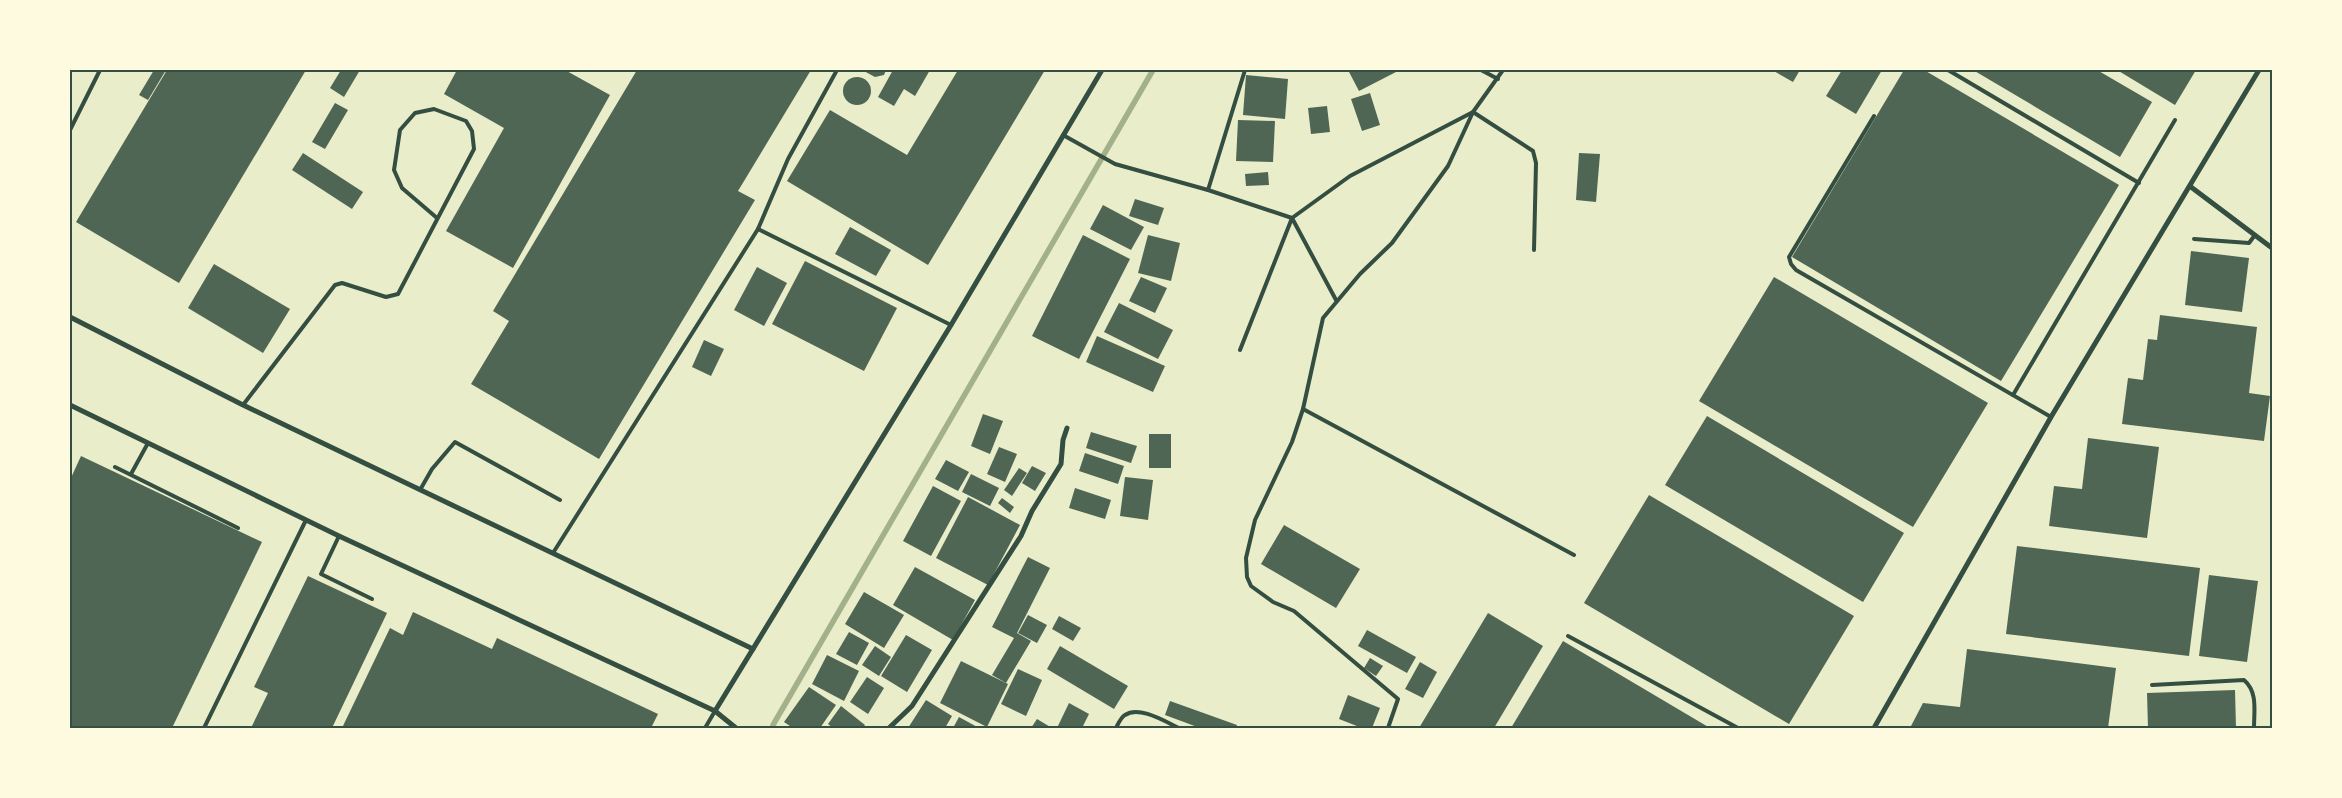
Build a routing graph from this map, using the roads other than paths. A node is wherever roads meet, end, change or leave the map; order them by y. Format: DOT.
graph roads {
  1 [pos="100,70"];
  2 [pos="837,70"];
  3 [pos="1100,70"];
  4 [pos="1245,70"];
  5 [pos="1481,70"];
  6 [pos="1503,70"];
  7 [pos="1948,70"];
  8 [pos="2259,70"];
  9 [pos="1498,79"];
  10 [pos="1473,112"];
  11 [pos="1874,116"];
  12 [pos="2175,120"];
  13 [pos="70,130"];
  14 [pos="1063,136"];
  15 [pos="2138,183"];
  16 [pos="2191,187"];
  17 [pos="1208,190"];
  18 [pos="437,218"];
  19 [pos="1292,218"];
  20 [pos="758,228"];
  21 [pos="2254,235"];
  22 [pos="2194,239"];
  23 [pos="2272,248"];
  24 [pos="1534,250"];
  25 [pos="1336,300"];
  26 [pos="70,317"];
  27 [pos="950,325"];
  28 [pos="1240,350"];
  29 [pos="2013,395"];
  30 [pos="70,405"];
  31 [pos="243,405"];
  32 [pos="1303,409"];
  33 [pos="2051,417"];
  34 [pos="1067,428"];
  35 [pos="148,443"];
  36 [pos="115,467"];
  37 [pos="131,474"];
  38 [pos="420,490"];
  39 [pos="560,500"];
  40 [pos="306,520"];
  41 [pos="238,528"];
  42 [pos="339,536"];
  43 [pos="553,553"];
  44 [pos="1574,555"];
  45 [pos="372,599"];
  46 [pos="1568,636"];
  47 [pos="753,649"];
  48 [pos="2152,685"];
  49 [pos="715,711"];
  50 [pos="204,728"];
  51 [pos="705,728"];
  52 [pos="736,728"];
  53 [pos="889,728"];
  54 [pos="1116,728"];
  55 [pos="1179,728"];
  56 [pos="1388,728"];
  57 [pos="1738,728"];
  58 [pos="1874,728"];
  59 [pos="2254,728"];
  1 -- 13 [label="lane"];
  2 -- 20 [label="lane"];
  3 -- 14 [label="street"];
  4 -- 17 [label="lane"];
  5 -- 9 [label="lane"];
  6 -- 9 [label="lane"];
  7 -- 15 [label="lane"];
  8 -- 16 [label="street"];
  9 -- 10 [label="lane"];
  10 -- 19 [label="lane"];
  10 -- 24 [label="lane"];
  10 -- 25 [label="lane"];
  11 -- 29 [label="lane"];
  12 -- 15 [label="lane"];
  14 -- 17 [label="lane"];
  14 -- 27 [label="street"];
  15 -- 29 [label="lane"];
  16 -- 21 [label="street"];
  16 -- 33 [label="street"];
  17 -- 19 [label="lane"];
  18 -- 18 [label="lane"];
  18 -- 31 [label="lane"];
  19 -- 25 [label="lane"];
  19 -- 28 [label="lane"];
  20 -- 27 [label="lane"];
  20 -- 43 [label="lane"];
  21 -- 22 [label="lane"];
  21 -- 23 [label="street"];
  25 -- 32 [label="lane"];
  26 -- 31 [label="street"];
  27 -- 47 [label="street"];
  29 -- 33 [label="lane"];
  30 -- 35 [label="street"];
  31 -- 38 [label="street"];
  32 -- 44 [label="lane"];
  32 -- 56 [label="lane"];
  33 -- 58 [label="street"];
  34 -- 53 [label="street"];
  35 -- 37 [label="lane"];
  35 -- 40 [label="street"];
  36 -- 37 [label="lane"];
  37 -- 41 [label="lane"];
  38 -- 39 [label="lane"];
  38 -- 43 [label="street"];
  40 -- 42 [label="street"];
  40 -- 50 [label="lane"];
  42 -- 45 [label="lane"];
  42 -- 49 [label="street"];
  43 -- 47 [label="street"];
  46 -- 57 [label="lane"];
  47 -- 49 [label="street"];
  48 -- 59 [label="lane"];
  49 -- 51 [label="lane"];
  49 -- 52 [label="street"];
  54 -- 55 [label="lane"];
}
